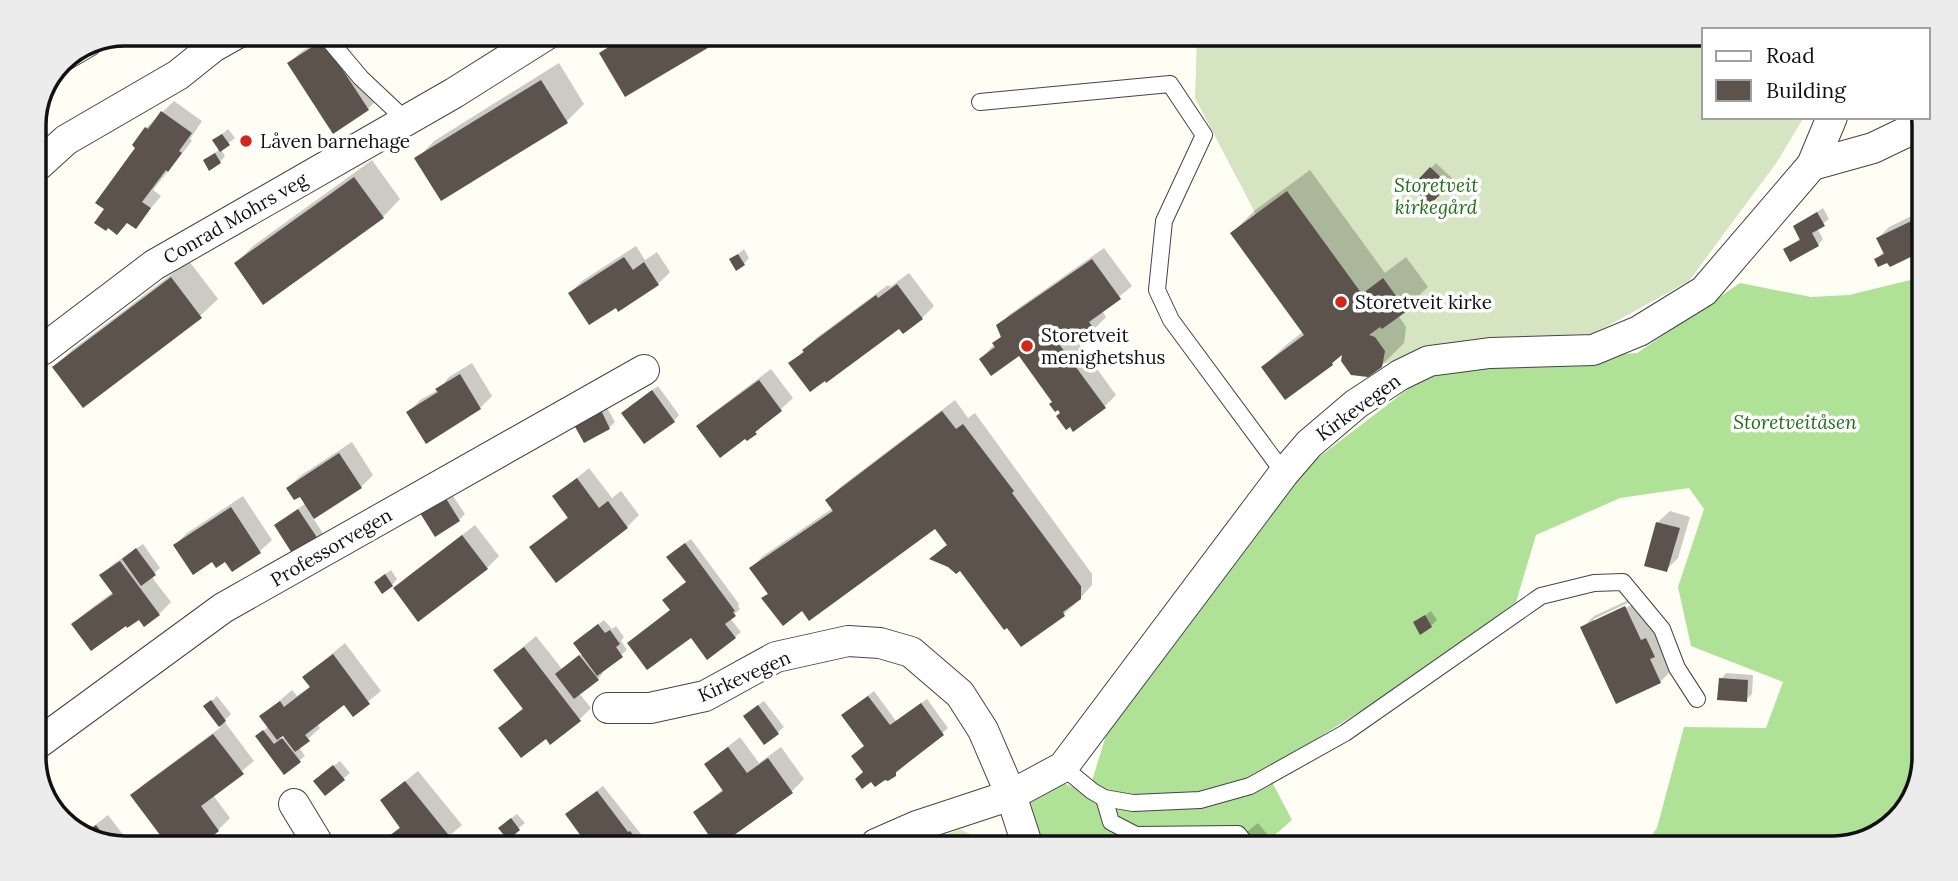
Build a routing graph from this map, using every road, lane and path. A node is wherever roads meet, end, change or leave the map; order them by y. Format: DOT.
graph roads {
  1 [pos="214,45"];
  2 [pos="333,45"];
  3 [pos="529,45"];
  4 [pos="980,102"];
  5 [pos="1831,119"];
  6 [pos="402,122"];
  7 [pos="1912,129"];
  8 [pos="46,158"];
  9 [pos="1812,165"];
  10 [pos="46,347"];
  11 [pos="645,370"];
  12 [pos="1284,473"];
  13 [pos="1697,699"];
  14 [pos="608,708"];
  15 [pos="46,737"];
  16 [pos="1063,767"];
  17 [pos="1011,795"];
  18 [pos="1104,798"];
  19 [pos="293,804"];
  20 [pos="313,836"];
  21 [pos="894,836"];
  22 [pos="1024,836"];
  23 [pos="1240,836"];
  1 -- 8 [label="street"];
  2 -- 6 [label="lane"];
  3 -- 6 [label="street, Conrad Mohrs veg"];
  4 -- 12 [label="lane"];
  5 -- 9 [label="street, Kirkevegen"];
  6 -- 10 [label="street, Conrad Mohrs veg"];
  7 -- 9 [label="street"];
  9 -- 12 [label="street, Kirkevegen"];
  11 -- 15 [label="street, Professorvegen"];
  12 -- 16 [label="street, Kirkevegen"];
  13 -- 18 [label="lane"];
  14 -- 17 [label="street, Kirkevegen"];
  16 -- 17 [label="street, Kirkevegen"];
  16 -- 18 [label="lane"];
  17 -- 21 [label="street, Kirkevegen"];
  17 -- 22 [label="street"];
  18 -- 23 [label="lane"];
  19 -- 20 [label="street"];
}
